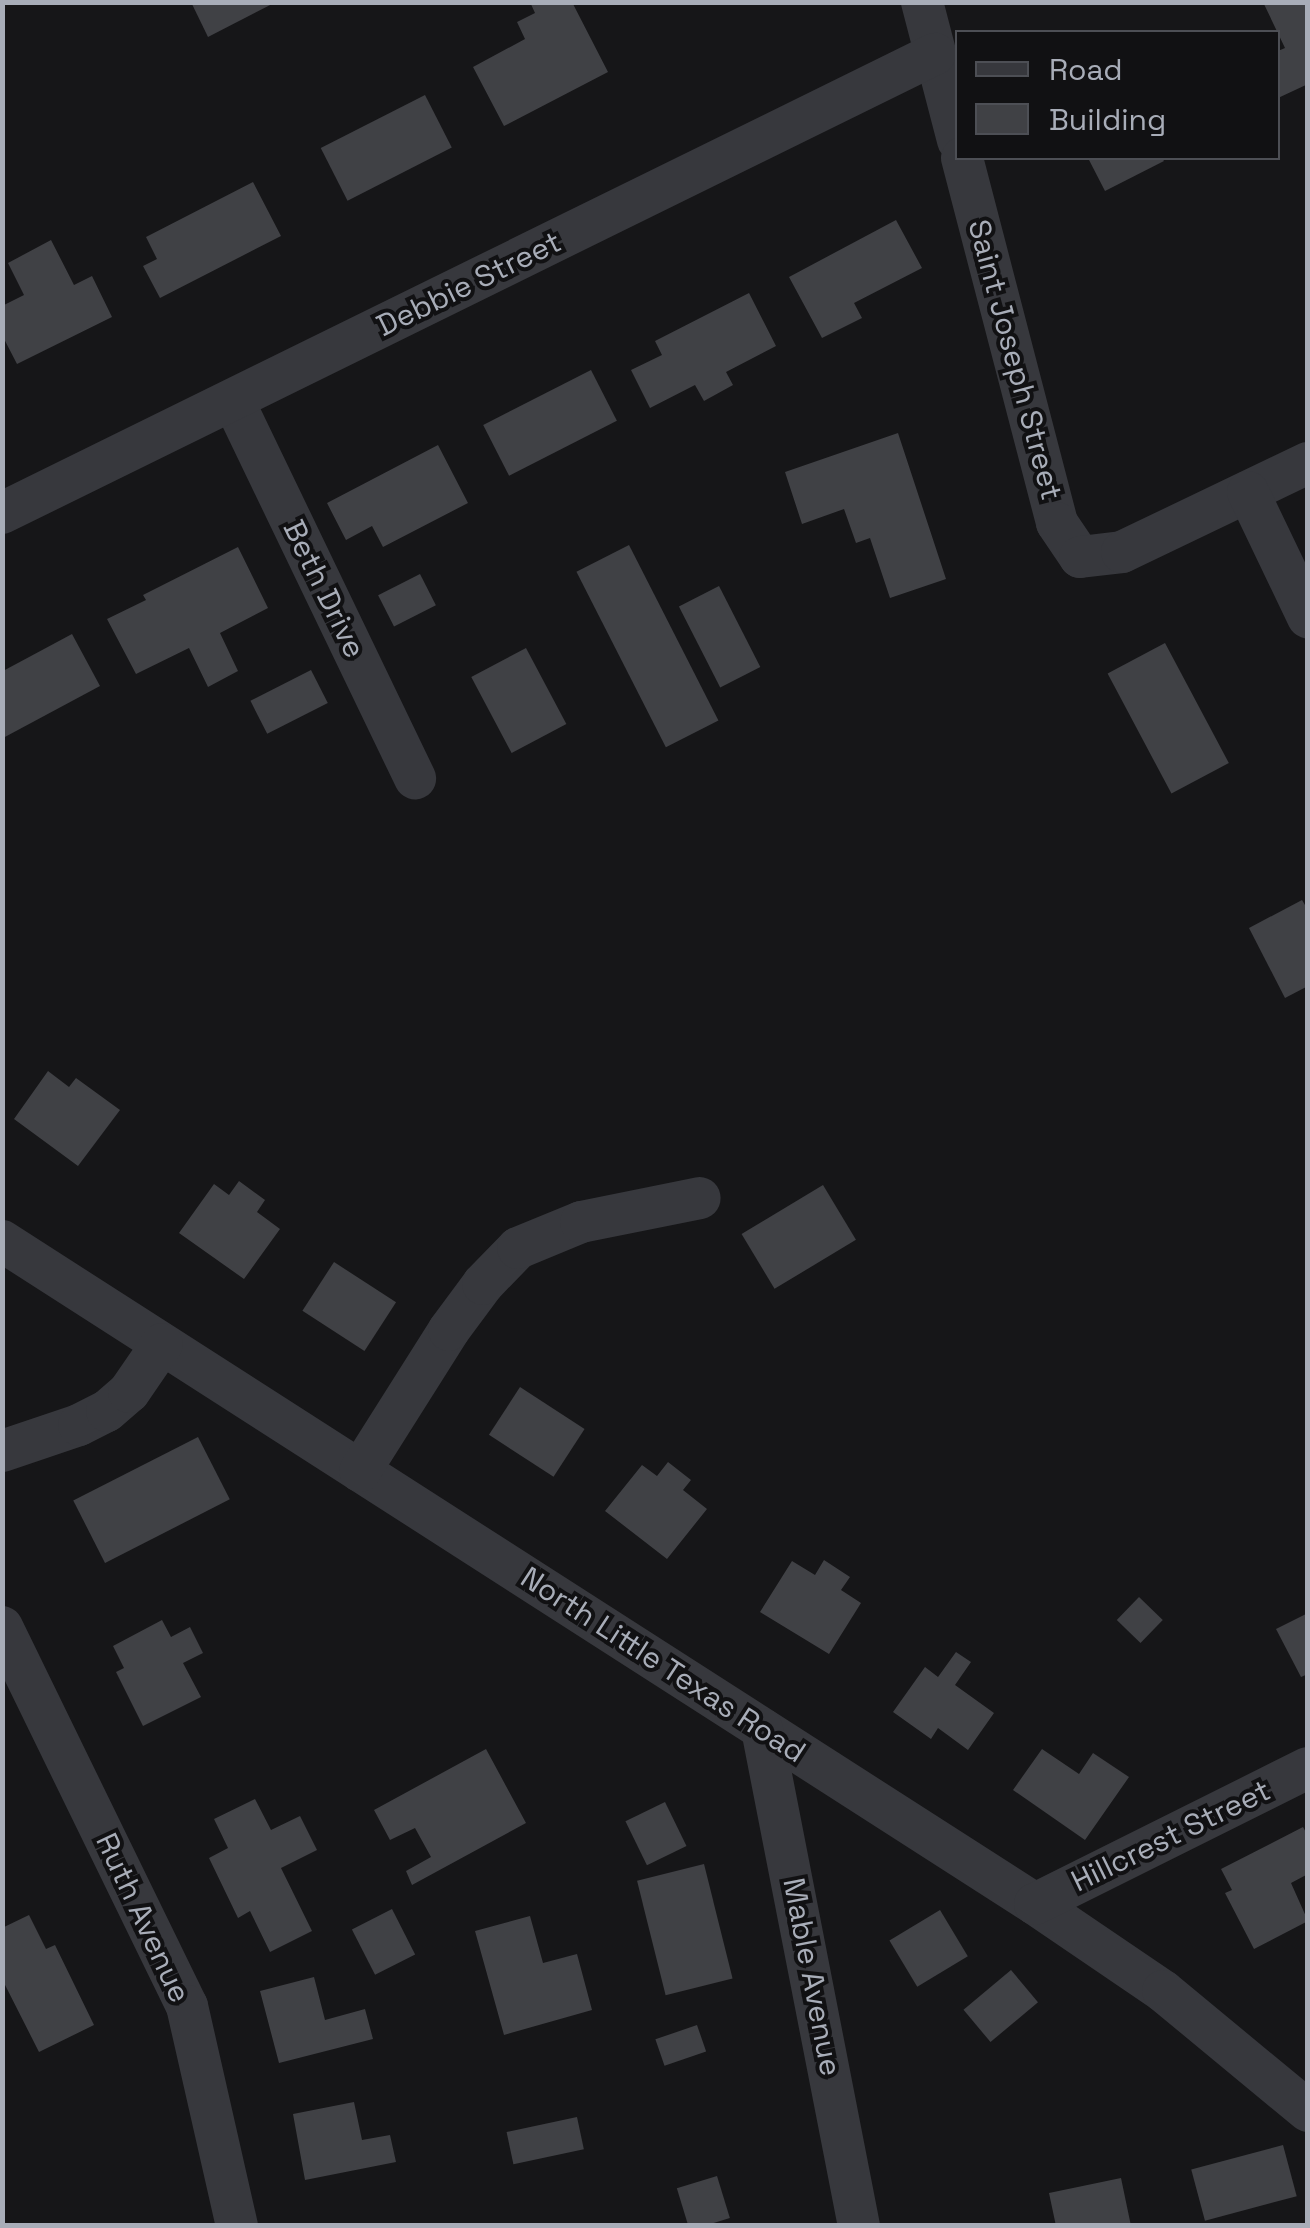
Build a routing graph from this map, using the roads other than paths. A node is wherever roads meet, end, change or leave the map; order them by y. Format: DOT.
graph roads {
  1 [pos="922,2"];
  2 [pos="935,54"];
  3 [pos="955,129"];
  4 [pos="963,160"];
  5 [pos="234,400"];
  6 [pos="1308,462"];
  7 [pos="1248,492"];
  8 [pos="2,513"];
  9 [pos="1308,618"];
  10 [pos="415,778"];
  11 [pos="700,1198"];
  12 [pos="2,1241"];
  13 [pos="162,1344"];
  14 [pos="2,1450"];
  15 [pos="360,1471"];
  16 [pos="2,1626"];
  17 [pos="18,1695"];
  18 [pos="762,1729"];
  19 [pos="1308,1768"];
  20 [pos="1035,1904"];
  21 [pos="1308,2111"];
  22 [pos="237,2226"];
  23 [pos="859,2226"];
  1 -- 2 [label="street"];
  2 -- 3 [label="street"];
  2 -- 5 [label="street, Debbie Street"];
  4 -- 7 [label="street, Saint Joseph Street"];
  5 -- 8 [label="street, Debbie Street"];
  5 -- 10 [label="street, Beth Drive"];
  6 -- 7 [label="street"];
  7 -- 9 [label="street"];
  11 -- 15 [label="street"];
  12 -- 13 [label="street, North Little Texas Road"];
  13 -- 14 [label="street"];
  13 -- 15 [label="street, North Little Texas Road"];
  15 -- 18 [label="street, North Little Texas Road"];
  16 -- 17 [label="street, Ruth Avenue"];
  17 -- 22 [label="street, Ruth Avenue"];
  18 -- 20 [label="street, North Little Texas Road"];
  18 -- 23 [label="street, Mable Avenue"];
  19 -- 20 [label="street, Hillcrest Street"];
  20 -- 21 [label="street, North Little Texas Road"];
}
